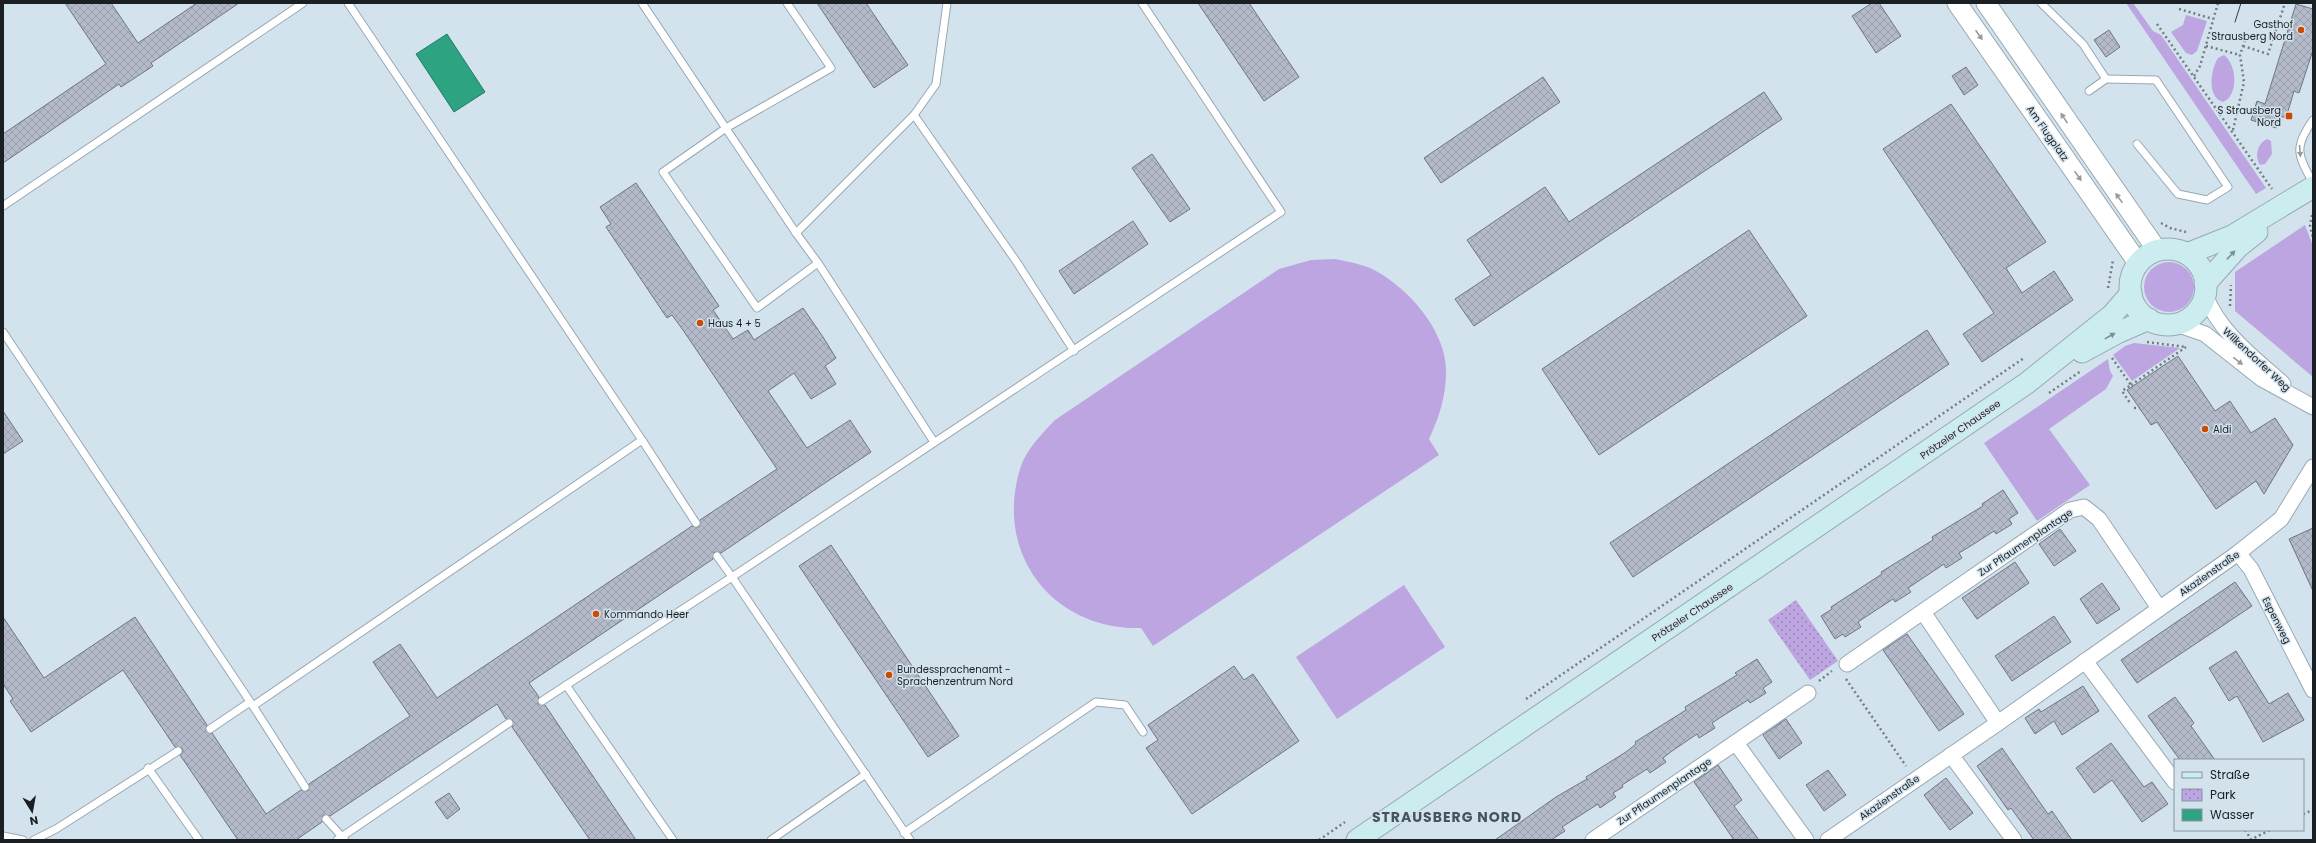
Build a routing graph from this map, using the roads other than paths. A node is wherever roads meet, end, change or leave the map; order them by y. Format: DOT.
graph roads {
  1 [pos="303,3"];
  2 [pos="348,3"];
  3 [pos="642,3"];
  4 [pos="787,3"];
  5 [pos="947,3"];
  6 [pos="1142,3"];
  7 [pos="1957,3"];
  8 [pos="1986,3"];
  9 [pos="2041,3"];
  10 [pos="2106,79"];
  11 [pos="2089,91"];
  12 [pos="914,115"];
  13 [pos="2313,120"];
  14 [pos="726,128"];
  15 [pos="2137,144"];
  16 [pos="2313,183"];
  17 [pos="2305,192"];
  18 [pos="3,206"];
  19 [pos="796,233"];
  20 [pos="2157,250"];
  21 [pos="2186,254"];
  22 [pos="818,263"];
  23 [pos="2138,263"];
  24 [pos="2205,289"];
  25 [pos="2131,293"];
  26 [pos="2149,320"];
  27 [pos="2176,324"];
  28 [pos="3,332"];
  29 [pos="1074,351"];
  30 [pos="2028,383"];
  31 [pos="2307,403"];
  32 [pos="642,440"];
  33 [pos="934,442"];
  34 [pos="2313,467"];
  35 [pos="696,523"];
  36 [pos="2238,553"];
  37 [pos="717,556"];
  38 [pos="732,578"];
  39 [pos="2159,608"];
  40 [pos="1923,612"];
  41 [pos="2085,661"];
  42 [pos="1842,666"];
  43 [pos="566,685"];
  44 [pos="2313,690"];
  45 [pos="1808,693"];
  46 [pos="542,701"];
  47 [pos="252,704"];
  48 [pos="509,723"];
  49 [pos="1998,724"];
  50 [pos="210,729"];
  51 [pos="1143,732"];
  52 [pos="1736,743"];
  53 [pos="178,751"];
  54 [pos="1951,755"];
  55 [pos="148,768"];
  56 [pos="866,774"];
  57 [pos="2174,781"];
  58 [pos="305,787"];
  59 [pos="326,819"];
  60 [pos="904,833"];
  61 [pos="3,836"];
  62 [pos="341,839"];
  63 [pos="23,840"];
  64 [pos="34,840"];
  65 [pos="199,840"];
  66 [pos="673,840"];
  67 [pos="771,840"];
  68 [pos="910,840"];
  69 [pos="1357,840"];
  70 [pos="1593,840"];
  71 [pos="1806,840"];
  72 [pos="1828,840"];
  73 [pos="2014,840"];
  1 -- 18 [label="lane"];
  2 -- 32 [label="lane"];
  3 -- 14 [label="lane"];
  4 -- 14 [label="lane"];
  5 -- 12 [label="lane"];
  6 -- 29 [label="lane"];
  7 -- 23 [label="street, Am Flugplatz, one-way"];
  20 -- 8 [label="street, one-way"];
  9 -- 10 [label="lane"];
  10 -- 11 [label="lane"];
  10 -- 15 [label="lane"];
  12 -- 19 [label="lane"];
  12 -- 29 [label="lane"];
  13 -- 16 [label="lane, one-way"];
  14 -- 19 [label="lane"];
  14 -- 22 [label="lane"];
  17 -- 21 [label="main road"];
  24 -- 17 [label="main road, one-way"];
  19 -- 22 [label="lane"];
  20 -- 21 [label="main road"];
  20 -- 23 [label="main road"];
  21 -- 24 [label="main road"];
  22 -- 33 [label="lane"];
  23 -- 25 [label="main road"];
  24 -- 27 [label="main road"];
  24 -- 31 [label="street, Wilkendorfer Weg"];
  25 -- 26 [label="main road"];
  25 -- 30 [label="main road, Prötzeler Chaussee"];
  26 -- 27 [label="main road"];
  30 -- 26 [label="main road, Prötzeler Chaussee, one-way"];
  27 -- 31 [label="street, Wilkendorfer Weg, one-way"];
  28 -- 47 [label="lane"];
  29 -- 33 [label="lane"];
  30 -- 69 [label="main road, Prötzeler Chaussee"];
  32 -- 35 [label="lane"];
  32 -- 47 [label="lane"];
  33 -- 38 [label="lane"];
  34 -- 36 [label="street, Akazienstraße"];
  36 -- 39 [label="street, Akazienstraße"];
  36 -- 44 [label="street, Espenweg"];
  37 -- 38 [label="lane"];
  38 -- 43 [label="lane"];
  38 -- 56 [label="lane"];
  39 -- 40 [label="street, Zur Pflaumenplantage"];
  39 -- 41 [label="street, Akazienstraße"];
  40 -- 42 [label="street, Zur Pflaumenplantage"];
  40 -- 49 [label="street"];
  41 -- 49 [label="street, Akazienstraße"];
  41 -- 57 [label="street"];
  43 -- 46 [label="lane"];
  43 -- 66 [label="lane"];
  45 -- 52 [label="street, Zur Pflaumenplantage"];
  47 -- 50 [label="lane"];
  47 -- 58 [label="lane"];
  48 -- 62 [label="lane"];
  49 -- 54 [label="street, Akazienstraße"];
  51 -- 60 [label="lane"];
  52 -- 70 [label="street, Zur Pflaumenplantage"];
  52 -- 71 [label="street"];
  53 -- 55 [label="lane"];
  54 -- 72 [label="street, Akazienstraße"];
  54 -- 73 [label="street"];
  55 -- 64 [label="lane"];
  55 -- 65 [label="lane"];
  56 -- 60 [label="lane"];
  56 -- 67 [label="lane"];
  59 -- 62 [label="lane"];
  60 -- 68 [label="lane"];
  61 -- 63 [label="lane"];
}
